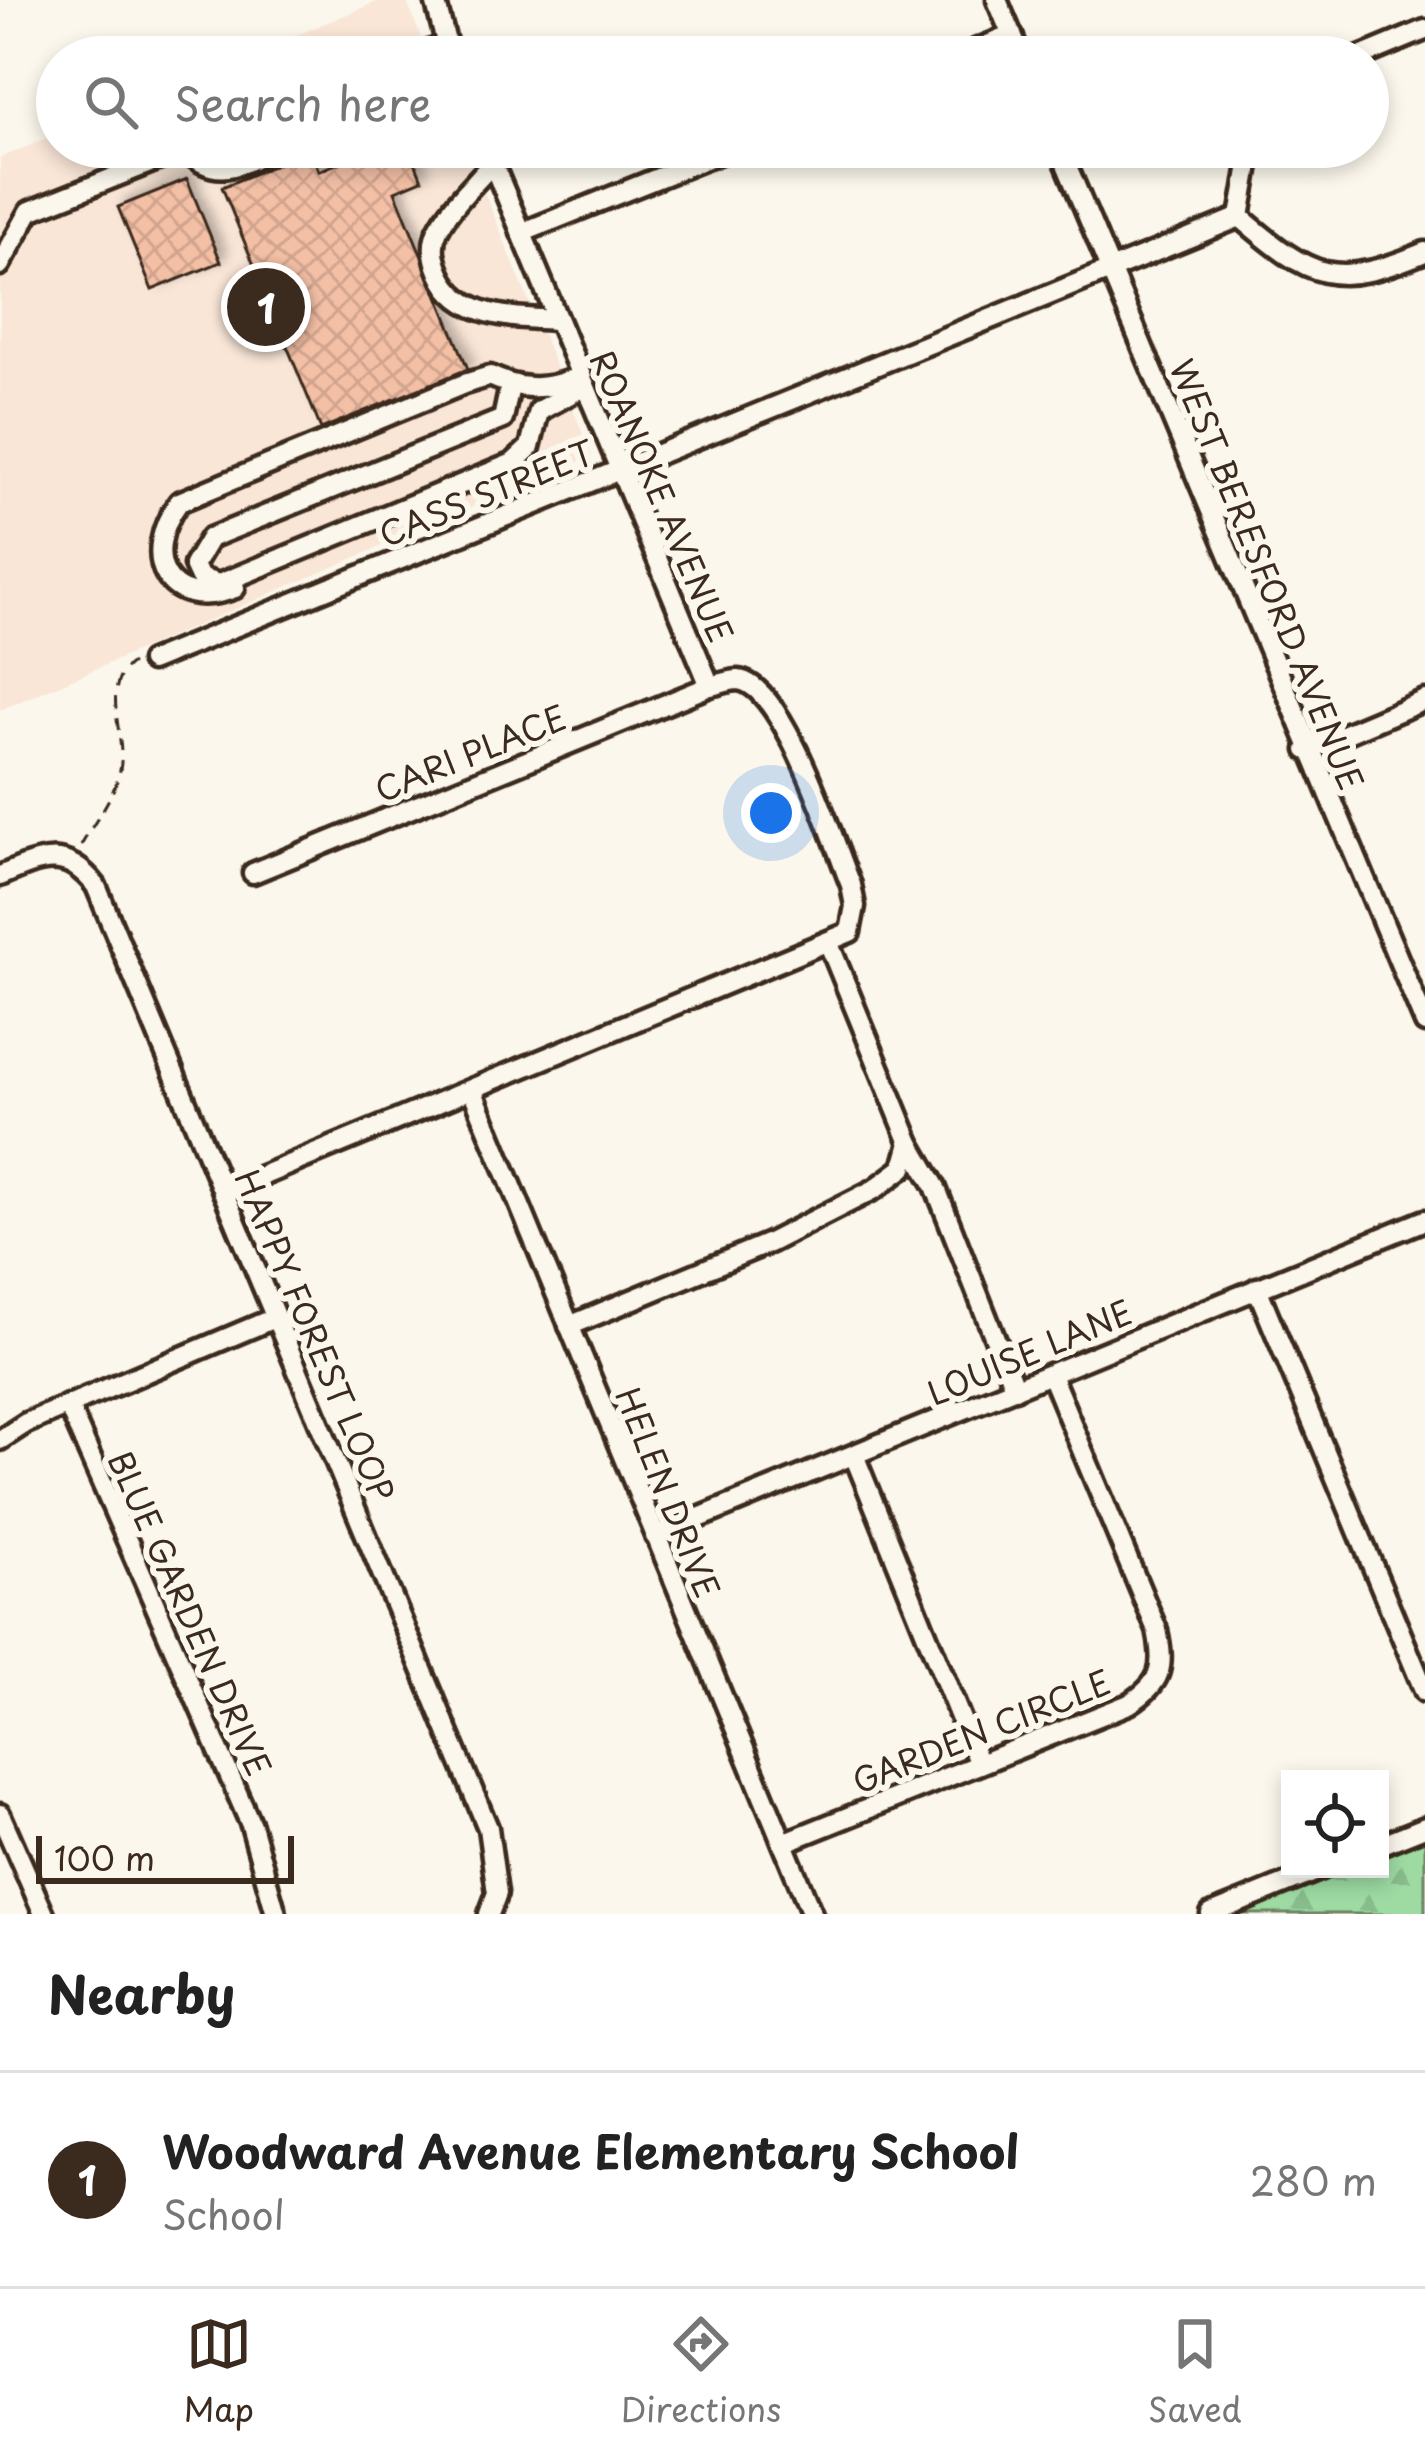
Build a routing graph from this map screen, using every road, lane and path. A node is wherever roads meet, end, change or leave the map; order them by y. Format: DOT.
graph roads {
  1 [pos="435,0"];
  2 [pos="997,0"];
  3 [pos="1425,30"];
  4 [pos="1012,35"];
  5 [pos="443,36"];
  6 [pos="1389,45"];
  7 [pos="140,168"];
  8 [pos="480,168"];
  9 [pos="494,168"];
  10 [pos="683,168"];
  11 [pos="1068,168"];
  12 [pos="1248,168"];
  13 [pos="1240,218"];
  14 [pos="521,233"];
  15 [pos="1425,252"];
  16 [pos="0,265"];
  17 [pos="1111,271"];
  18 [pos="557,320"];
  19 [pos="583,381"];
  20 [pos="510,386"];
  21 [pos="621,471"];
  22 [pos="305,557"];
  23 [pos="320,590"];
  24 [pos="151,661"];
  25 [pos="710,686"];
  26 [pos="1425,700"];
  27 [pos="1307,750"];
  28 [pos="81,846"];
  29 [pos="253,873"];
  30 [pos="0,876"];
  31 [pos="830,944"];
  32 [pos="1418,988"];
  33 [pos="1425,1023"];
  34 [pos="473,1092"];
  35 [pos="910,1144"];
  36 [pos="223,1192"];
  37 [pos="1425,1220"];
  38 [pos="1257,1288"];
  39 [pos="272,1319"];
  40 [pos="569,1326"];
  41 [pos="1051,1375"];
  42 [pos="1015,1389"];
  43 [pos="68,1405"];
  44 [pos="0,1440"];
  45 [pos="854,1456"];
  46 [pos="655,1536"];
  47 [pos="1425,1692"];
  48 [pos="979,1764"];
  49 [pos="0,1814"];
  50 [pos="1425,1827"];
  51 [pos="1389,1841"];
  52 [pos="782,1843"];
  53 [pos="1300,1878"];
  54 [pos="44,1914"];
  55 [pos="277,1914"];
  56 [pos="490,1914"];
  57 [pos="812,1914"];
  58 [pos="1211,1914"];
  1 -- 5 [label="street"];
  2 -- 4 [label="street"];
  3 -- 6 [label="street"];
  7 -- 16 [label="street"];
  8 -- 18 [label="street"];
  9 -- 14 [label="street, ROANOKE AVENUE"];
  10 -- 14 [label="street"];
  11 -- 17 [label="street, WEST BERESFORD AVENUE"];
  12 -- 13 [label="street"];
  13 -- 15 [label="street"];
  13 -- 17 [label="street, CASS STREET"];
  14 -- 18 [label="street, ROANOKE AVENUE"];
  17 -- 21 [label="street, CASS STREET"];
  17 -- 27 [label="street, WEST BERESFORD AVENUE"];
  18 -- 19 [label="street, ROANOKE AVENUE"];
  19 -- 20 [label="street"];
  19 -- 21 [label="street, ROANOKE AVENUE"];
  19 -- 22 [label="street"];
  20 -- 22 [label="street"];
  20 -- 22 [label="street"];
  21 -- 23 [label="street, CASS STREET"];
  21 -- 25 [label="street, ROANOKE AVENUE"];
  22 -- 23 [label="street"];
  23 -- 24 [label="street, CASS STREET"];
  24 -- 28 [label="path"];
  25 -- 29 [label="street, CARI PLACE"];
  25 -- 31 [label="street, ROANOKE AVENUE"];
  26 -- 27 [label="street"];
  27 -- 32 [label="street, WEST BERESFORD AVENUE"];
  30 -- 36 [label="street, HAPPY FOREST LOOP"];
  31 -- 34 [label="street"];
  31 -- 35 [label="street"];
  32 -- 33 [label="street, WEST BERESFORD AVENUE"];
  34 -- 36 [label="street"];
  34 -- 40 [label="street, HELEN DRIVE"];
  35 -- 40 [label="street"];
  35 -- 42 [label="street"];
  36 -- 39 [label="street, HAPPY FOREST LOOP"];
  37 -- 38 [label="street, LOUISE LANE"];
  38 -- 41 [label="street, LOUISE LANE"];
  38 -- 47 [label="street"];
  39 -- 43 [label="street"];
  39 -- 56 [label="street, HAPPY FOREST LOOP"];
  40 -- 46 [label="street, HELEN DRIVE"];
  41 -- 42 [label="street, LOUISE LANE"];
  41 -- 48 [label="street, GARDEN CIRCLE"];
  42 -- 45 [label="street, LOUISE LANE"];
  43 -- 44 [label="street"];
  43 -- 55 [label="street, BLUE GARDEN DRIVE"];
  45 -- 46 [label="street, LOUISE LANE"];
  45 -- 48 [label="street"];
  46 -- 52 [label="street, HELEN DRIVE"];
  48 -- 52 [label="street, GARDEN CIRCLE"];
  49 -- 54 [label="street"];
  50 -- 51 [label="street"];
  52 -- 57 [label="street, HELEN DRIVE"];
  53 -- 58 [label="street"];
}
